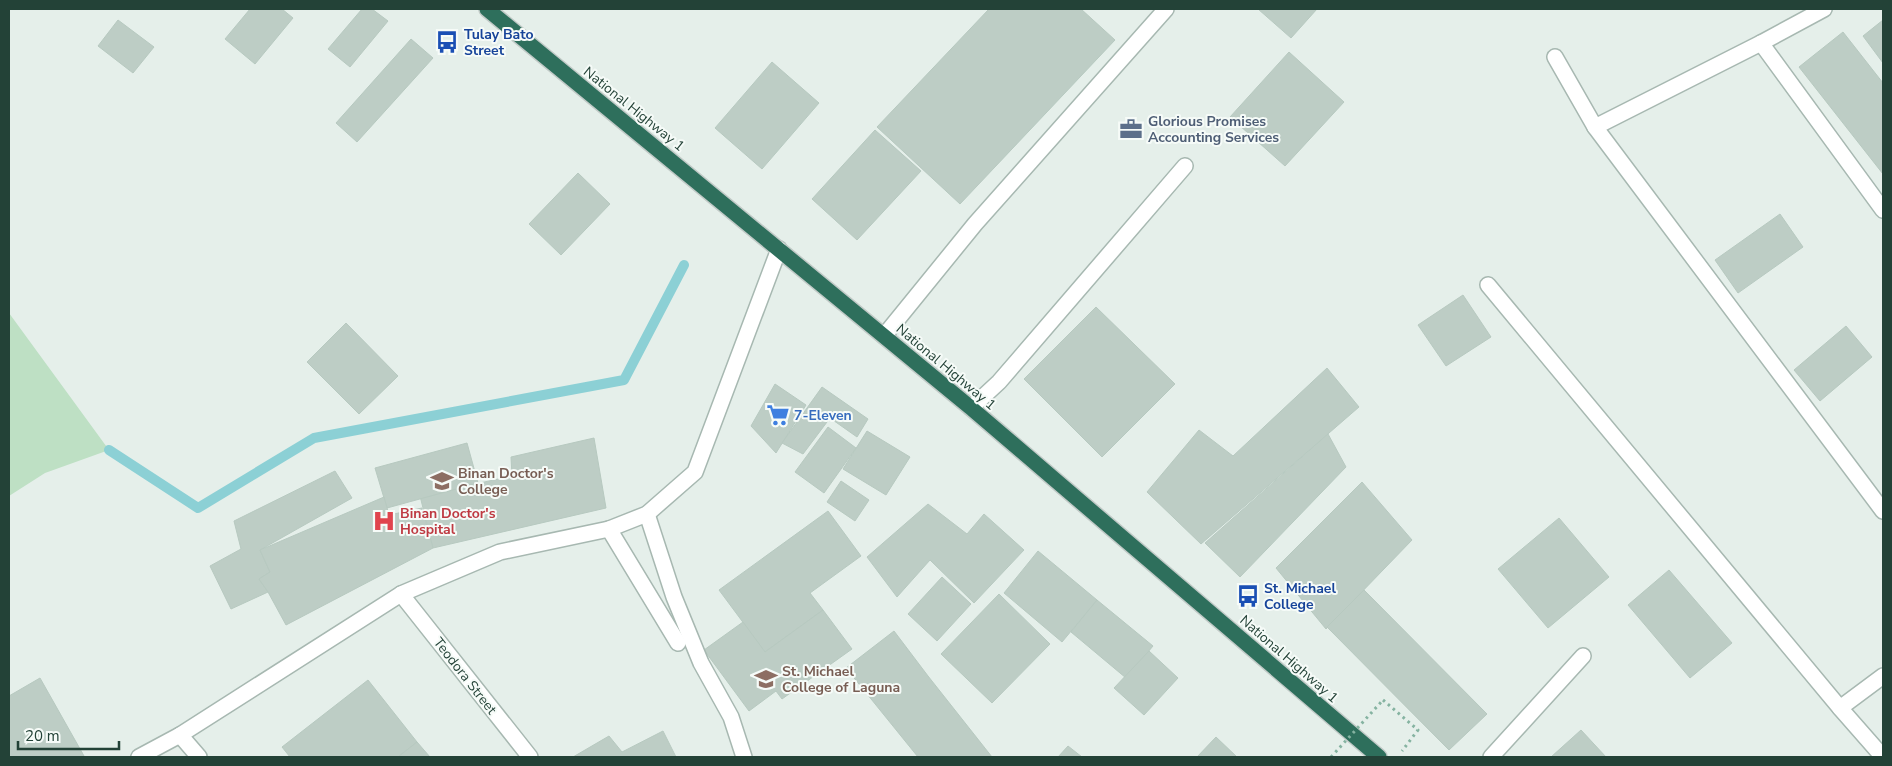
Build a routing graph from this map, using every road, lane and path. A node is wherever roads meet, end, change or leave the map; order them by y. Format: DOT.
graph roads {
  1 [pos="487,9"];
  2 [pos="1166,9"];
  3 [pos="1824,9"];
  4 [pos="1761,43"];
  5 [pos="1555,57"];
  6 [pos="1595,127"];
  7 [pos="1185,166"];
  8 [pos="1883,210"];
  9 [pos="779,249"];
  10 [pos="1488,284"];
  11 [pos="884,336"];
  12 [pos="971,408"];
  13 [pos="1883,511"];
  14 [pos="647,514"];
  15 [pos="609,529"];
  16 [pos="401,594"];
  17 [pos="678,643"];
  18 [pos="1583,656"];
  19 [pos="1883,676"];
  20 [pos="1840,708"];
  21 [pos="180,735"];
  22 [pos="139,757"];
  23 [pos="199,757"];
  24 [pos="530,757"];
  25 [pos="744,757"];
  26 [pos="1331,757"];
  27 [pos="1379,757"];
  28 [pos="1396,757"];
  29 [pos="1491,757"];
  30 [pos="1883,757"];
  1 -- 9 [label="highway, National Highway 1"];
  2 -- 11 [label="street"];
  3 -- 4 [label="street"];
  4 -- 6 [label="street"];
  4 -- 8 [label="street"];
  5 -- 6 [label="street"];
  6 -- 13 [label="street"];
  7 -- 12 [label="street"];
  9 -- 11 [label="highway, National Highway 1"];
  9 -- 14 [label="street"];
  10 -- 20 [label="street"];
  11 -- 12 [label="highway, National Highway 1"];
  12 -- 27 [label="highway, National Highway 1"];
  14 -- 15 [label="street"];
  14 -- 25 [label="street"];
  15 -- 16 [label="street"];
  15 -- 17 [label="street"];
  16 -- 21 [label="street"];
  16 -- 24 [label="street, Teodora Street"];
  18 -- 29 [label="street"];
  19 -- 20 [label="street"];
  20 -- 30 [label="street"];
  21 -- 22 [label="street"];
  21 -- 23 [label="street"];
  26 -- 28 [label="path, bridge"];
}
